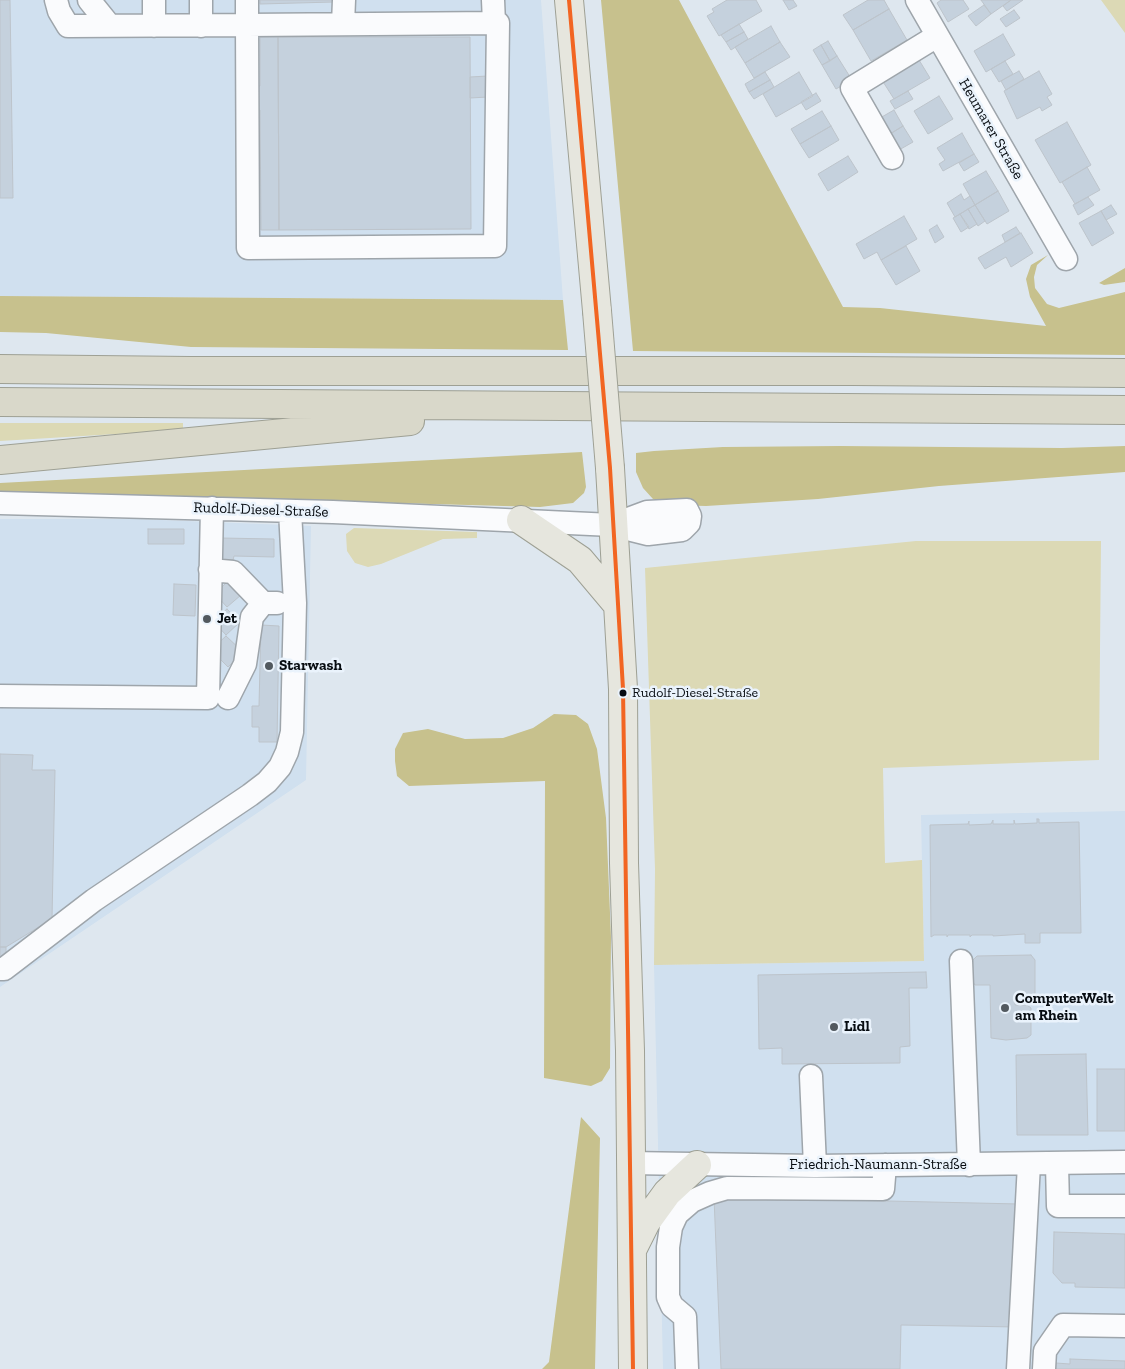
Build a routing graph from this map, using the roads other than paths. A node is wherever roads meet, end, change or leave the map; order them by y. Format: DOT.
graph roads {
  1 [pos="56,0"];
  2 [pos="89,0"];
  3 [pos="154,0"];
  4 [pos="201,0"];
  5 [pos="247,0"];
  6 [pos="344,0"];
  7 [pos="494,0"];
  8 [pos="568,0"];
  9 [pos="917,0"];
  10 [pos="494,23"];
  11 [pos="343,24"];
  12 [pos="247,25"];
  13 [pos="110,26"];
  14 [pos="154,26"];
  15 [pos="201,26"];
  16 [pos="937,36"];
  17 [pos="892,158"];
  18 [pos="1066,259"];
  19 [pos="0,369"];
  20 [pos="1125,373"];
  21 [pos="0,402"];
  22 [pos="558,406"];
  23 [pos="1125,410"];
  24 [pos="0,460"];
  25 [pos="0,502"];
  26 [pos="212,508"];
  27 [pos="290,511"];
  28 [pos="520,520"];
  29 [pos="612,525"];
  30 [pos="210,570"];
  31 [pos="263,603"];
  32 [pos="295,603"];
  33 [pos="617,604"];
  34 [pos="0,696"];
  35 [pos="228,698"];
  36 [pos="961,961"];
  37 [pos="0,969"];
  38 [pos="810,1076"];
  39 [pos="630,1162"];
  40 [pos="1125,1162"];
  41 [pos="969,1164"];
  42 [pos="1029,1164"];
  43 [pos="1057,1164"];
  44 [pos="697,1165"];
  45 [pos="885,1165"];
  46 [pos="815,1166"];
  47 [pos="1125,1206"];
  48 [pos="633,1249"];
  49 [pos="1125,1326"];
  50 [pos="633,1369"];
  51 [pos="687,1369"];
  52 [pos="1018,1369"];
  53 [pos="1044,1369"];
  1 -- 13 [label="street"];
  2 -- 13 [label="street"];
  3 -- 14 [label="street"];
  4 -- 15 [label="street"];
  5 -- 12 [label="street"];
  6 -- 11 [label="street"];
  7 -- 10 [label="street"];
  8 -- 29 [label="main road, bridge"];
  9 -- 16 [label="street, Heumarer Straße"];
  10 -- 11 [label="street"];
  10 -- 12 [label="street"];
  11 -- 12 [label="street"];
  12 -- 15 [label="street"];
  13 -- 14 [label="street"];
  14 -- 15 [label="street"];
  16 -- 17 [label="street"];
  16 -- 18 [label="street, Heumarer Straße"];
  19 -- 20 [label="highway"];
  21 -- 22 [label="highway"];
  22 -- 23 [label="highway"];
  22 -- 24 [label="highway"];
  25 -- 26 [label="street, Rudolf-Diesel-Straße"];
  26 -- 27 [label="street, Rudolf-Diesel-Straße"];
  26 -- 30 [label="street"];
  27 -- 28 [label="street, Rudolf-Diesel-Straße"];
  27 -- 32 [label="street"];
  28 -- 29 [label="street, Rudolf-Diesel-Straße"];
  28 -- 33 [label="main road"];
  29 -- 33 [label="main road"];
  30 -- 31 [label="street"];
  30 -- 34 [label="street"];
  31 -- 32 [label="street"];
  31 -- 35 [label="street"];
  32 -- 37 [label="street"];
  33 -- 39 [label="main road"];
  36 -- 41 [label="street"];
  38 -- 46 [label="street"];
  39 -- 44 [label="street, Friedrich-Naumann-Straße"];
  39 -- 48 [label="main road"];
  40 -- 43 [label="street, Friedrich-Naumann-Straße"];
  41 -- 42 [label="street, Friedrich-Naumann-Straße"];
  41 -- 45 [label="street, Friedrich-Naumann-Straße"];
  42 -- 43 [label="street, Friedrich-Naumann-Straße"];
  42 -- 52 [label="street"];
  43 -- 47 [label="street"];
  44 -- 46 [label="street, Friedrich-Naumann-Straße"];
  44 -- 48 [label="main road"];
  45 -- 46 [label="street, Friedrich-Naumann-Straße"];
  45 -- 51 [label="street"];
  48 -- 50 [label="main road"];
  49 -- 53 [label="street"];
}
